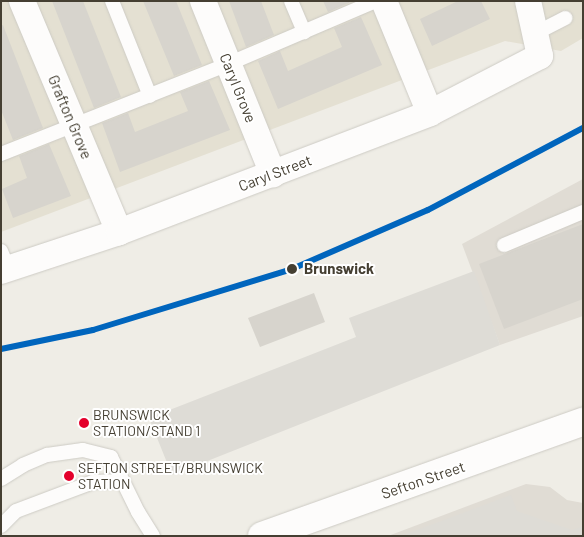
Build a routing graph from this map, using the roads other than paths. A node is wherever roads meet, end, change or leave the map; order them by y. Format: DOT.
graph roads {
  1 [pos="22,1"];
  2 [pos="112,1"];
  3 [pos="203,1"];
  4 [pos="291,1"];
  5 [pos="376,1"];
  6 [pos="384,1"];
  7 [pos="528,1"];
  8 [pos="565,18"];
  9 [pos="304,32"];
  10 [pos="538,45"];
  11 [pos="228,64"];
  12 [pos="150,96"];
  13 [pos="430,113"];
  14 [pos="73,127"];
  15 [pos="1,154"];
  16 [pos="273,174"];
  17 [pos="583,212"];
  18 [pos="119,232"];
  19 [pos="504,245"];
  20 [pos="4,263"];
  21 [pos="583,422"];
  22 [pos="1,479"];
  23 [pos="124,482"];
  24 [pos="1,526"];
  25 [pos="153,536"];
  26 [pos="262,536"];
  1 -- 14 [label="street, Grafton Grove"];
  2 -- 12 [label="lane"];
  3 -- 11 [label="street, Caryl Grove"];
  4 -- 9 [label="lane"];
  5 -- 9 [label="lane"];
  6 -- 13 [label="street"];
  7 -- 10 [label="street"];
  8 -- 10 [label="lane"];
  9 -- 11 [label="lane"];
  10 -- 13 [label="street, Caryl Street"];
  11 -- 12 [label="lane"];
  11 -- 16 [label="street, Caryl Grove"];
  12 -- 14 [label="lane"];
  13 -- 16 [label="street, Caryl Street"];
  14 -- 15 [label="lane"];
  14 -- 18 [label="street, Grafton Grove"];
  16 -- 18 [label="street, Caryl Street"];
  17 -- 19 [label="lane"];
  18 -- 20 [label="street, Caryl Street"];
  21 -- 26 [label="street, Sefton Street"];
  22 -- 23 [label="lane"];
  23 -- 24 [label="lane"];
  23 -- 25 [label="lane"];
}
